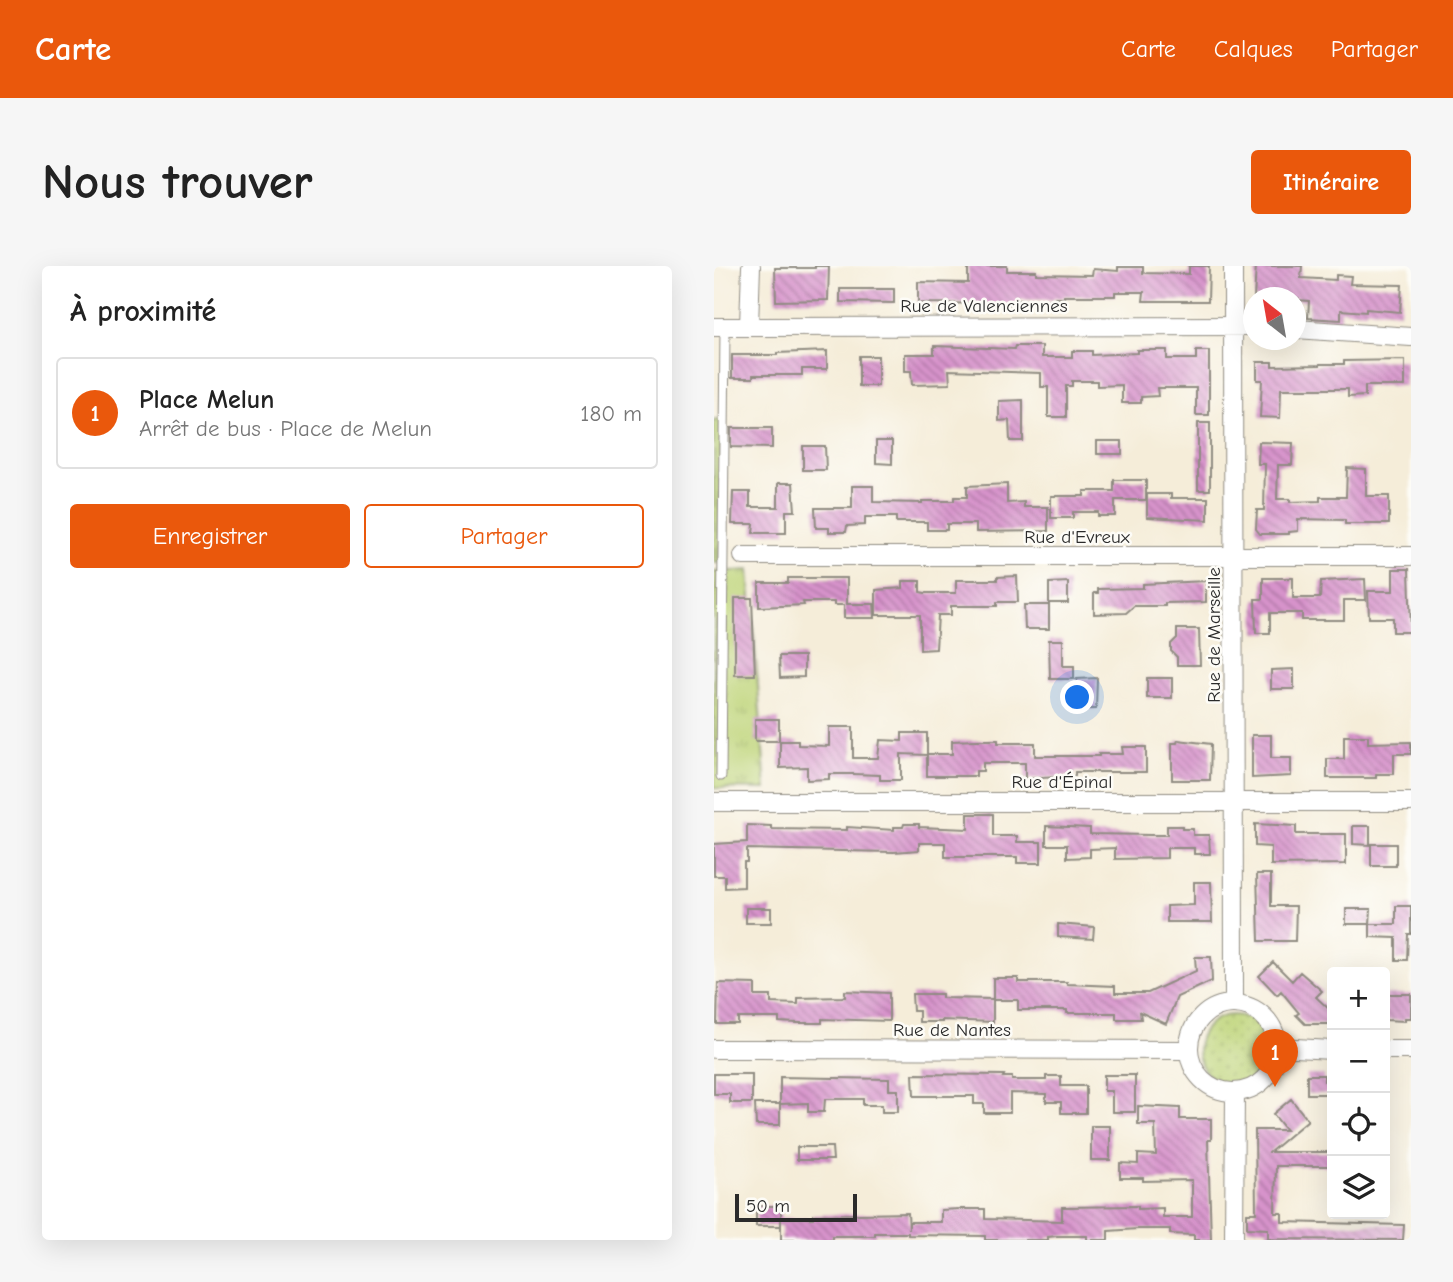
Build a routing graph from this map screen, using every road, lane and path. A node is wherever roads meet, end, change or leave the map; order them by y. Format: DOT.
graph roads {
  1 [pos="751,266"];
  2 [pos="1233,266"];
  3 [pos="1233,325"];
  4 [pos="1243,325"];
  5 [pos="749,326"];
  6 [pos="719,327"];
  7 [pos="1306,330"];
  8 [pos="1411,337"];
  9 [pos="743,556"];
  10 [pos="1234,556"];
  11 [pos="1411,556"];
  12 [pos="721,776"];
  13 [pos="714,802"];
  14 [pos="1233,802"];
  15 [pos="1411,802"];
  16 [pos="1234,1004"];
  17 [pos="1277,1047"];
  18 [pos="714,1049"];
  19 [pos="1189,1050"];
  20 [pos="1327,1050"];
  21 [pos="1390,1050"];
  22 [pos="1411,1050"];
  23 [pos="1235,1092"];
  24 [pos="1234,1240"];
  1 -- 5 [label="street"];
  2 -- 3 [label="street, Rue de Marseille"];
  3 -- 4 [label="street, Rue de Valenciennes"];
  3 -- 5 [label="street, Rue de Valenciennes"];
  3 -- 10 [label="street, Rue de Marseille"];
  5 -- 6 [label="street, Rue de Valenciennes"];
  6 -- 12 [label="lane"];
  7 -- 8 [label="street"];
  9 -- 10 [label="street, Rue d'Evreux"];
  10 -- 11 [label="street, Rue d'Evreux"];
  10 -- 14 [label="street, Rue de Marseille"];
  13 -- 14 [label="street, Rue d'Épinal"];
  14 -- 15 [label="street, Rue d'Épinal"];
  14 -- 16 [label="street, Rue de Marseille"];
  16 -- 17 [label="street"];
  16 -- 19 [label="street"];
  17 -- 20 [label="street"];
  17 -- 23 [label="street"];
  18 -- 19 [label="street, Rue de Nantes"];
  19 -- 23 [label="street"];
  21 -- 22 [label="street"];
  23 -- 24 [label="street"];
}
